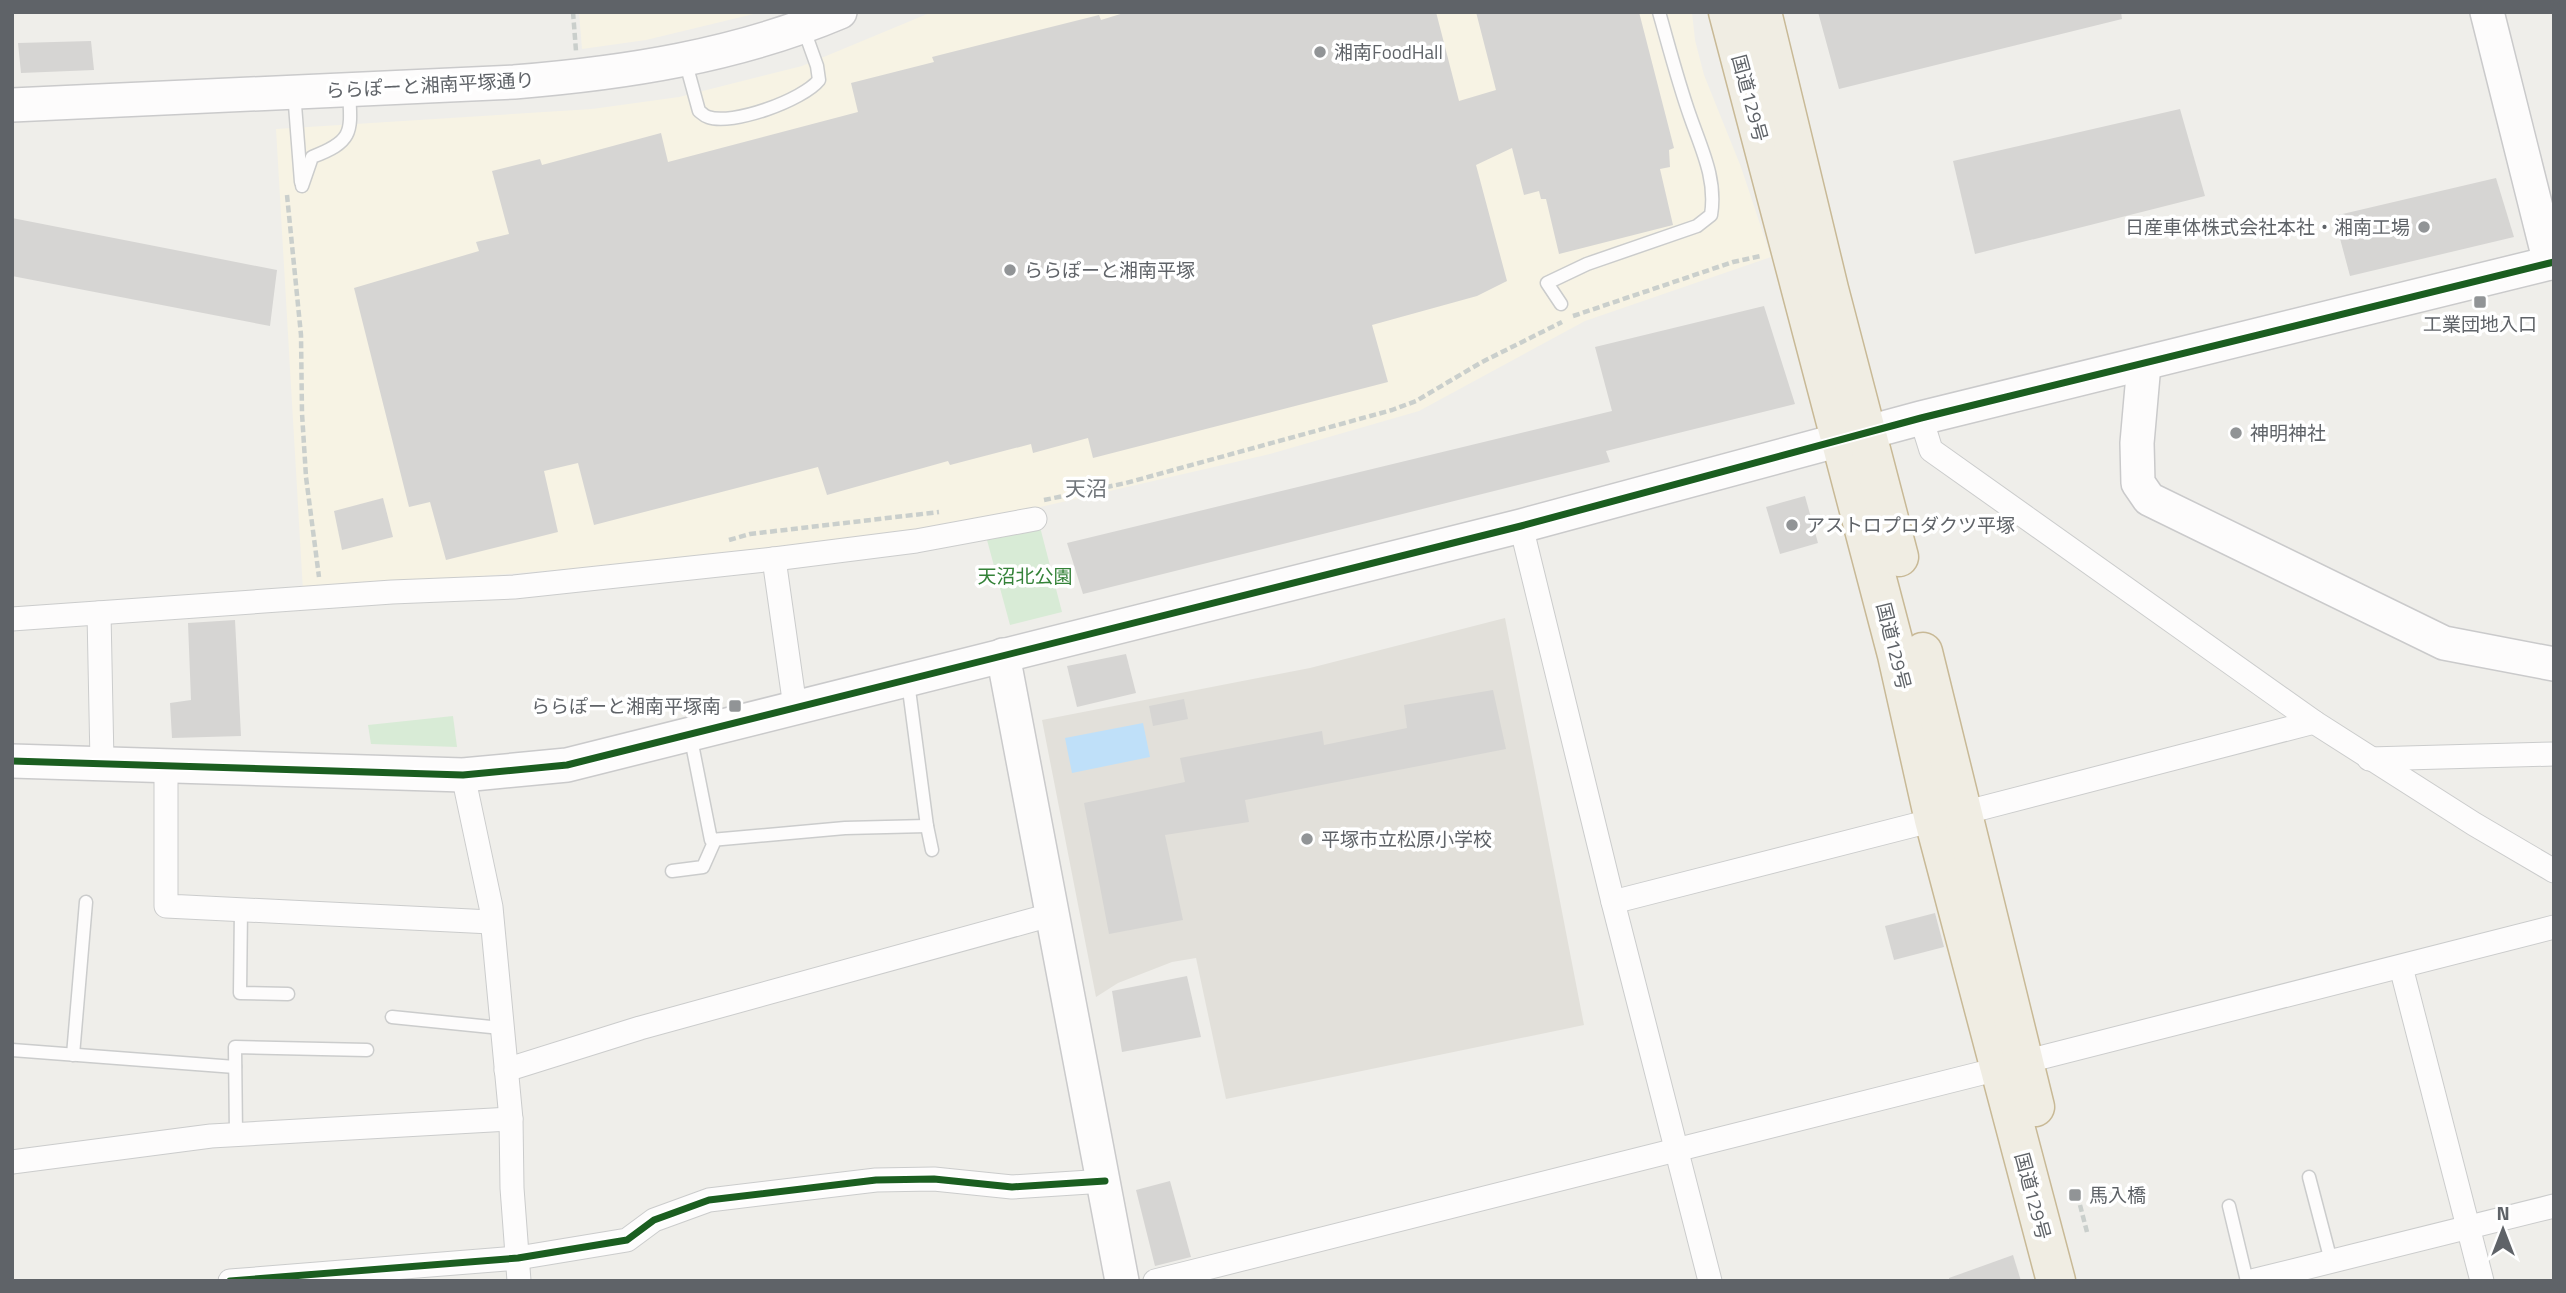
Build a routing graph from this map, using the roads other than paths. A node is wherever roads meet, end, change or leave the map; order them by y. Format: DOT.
graph roads {
  1 [pos="840,12"];
  2 [pos="1659,12"];
  3 [pos="1728,12"];
  4 [pos="1762,12"];
  5 [pos="2487,12"];
  6 [pos="803,26"];
  7 [pos="685,59"];
  8 [pos="349,89"];
  9 [pos="294,92"];
  10 [pos="12,105"];
  11 [pos="2552,263"];
  12 [pos="1560,304"];
  13 [pos="2144,364"];
  14 [pos="1922,418"];
  15 [pos="1854,436"];
  16 [pos="1033,511"];
  17 [pos="1521,526"];
  18 [pos="774,559"];
  19 [pos="99,613"];
  20 [pos="12,619"];
  21 [pos="1003,655"];
  22 [pos="2554,664"];
  23 [pos="908,678"];
  24 [pos="795,707"];
  25 [pos="2314,722"];
  26 [pos="690,733"];
  27 [pos="2554,754"];
  28 [pos="2369,759"];
  29 [pos="12,761"];
  30 [pos="102,762"];
  31 [pos="166,765"];
  32 [pos="463,775"];
  33 [pos="1949,817"];
  34 [pos="927,826"];
  35 [pos="715,840"];
  36 [pos="932,850"];
  37 [pos="671,871"];
  38 [pos="2554,871"];
  39 [pos="86,902"];
  40 [pos="1613,902"];
  41 [pos="241,909"];
  42 [pos="1054,914"];
  43 [pos="491,922"];
  44 [pos="2554,928"];
  45 [pos="2401,967"];
  46 [pos="288,994"];
  47 [pos="392,1017"];
  48 [pos="502,1027"];
  49 [pos="12,1050"];
  50 [pos="367,1050"];
  51 [pos="73,1055"];
  52 [pos="2011,1066"];
  53 [pos="235,1067"];
  54 [pos="506,1070"];
  55 [pos="511,1119"];
  56 [pos="236,1135"];
  57 [pos="1676,1149"];
  58 [pos="12,1162"];
  59 [pos="2309,1178"];
  60 [pos="1105,1181"];
  61 [pos="2229,1206"];
  62 [pos="2554,1206"];
  63 [pos="2468,1227"];
  64 [pos="2331,1261"];
  65 [pos="518,1269"];
  66 [pos="279,1279"];
  67 [pos="230,1281"];
  68 [pos="1122,1281"];
  69 [pos="1154,1281"];
  70 [pos="1710,1281"];
  71 [pos="2056,1281"];
  72 [pos="2078,1281"];
  73 [pos="2250,1281"];
  74 [pos="2482,1281"];
  1 -- 6 [label="street, ららぽーと湘南平塚通り"];
  2 -- 12 [label="lane"];
  3 -- 15 [label="highway, 国道129号"];
  4 -- 15 [label="highway, 国道129号"];
  5 -- 11 [label="street"];
  6 -- 7 [label="street, ららぽーと湘南平塚通り"];
  6 -- 7 [label="lane"];
  7 -- 8 [label="street, ららぽーと湘南平塚通り"];
  8 -- 9 [label="street, ららぽーと湘南平塚通り"];
  8 -- 9 [label="lane"];
  9 -- 10 [label="street, ららぽーと湘南平塚通り"];
  11 -- 13 [label="street"];
  13 -- 14 [label="street"];
  13 -- 22 [label="street"];
  14 -- 15 [label="street"];
  14 -- 25 [label="street"];
  15 -- 17 [label="street"];
  15 -- 33 [label="highway, 国道129号"];
  16 -- 18 [label="street"];
  17 -- 21 [label="street"];
  17 -- 40 [label="street"];
  18 -- 19 [label="street"];
  18 -- 24 [label="street"];
  19 -- 20 [label="street"];
  19 -- 30 [label="street"];
  21 -- 23 [label="street"];
  21 -- 42 [label="street"];
  23 -- 24 [label="street"];
  23 -- 34 [label="lane"];
  24 -- 26 [label="street"];
  25 -- 28 [label="street"];
  25 -- 33 [label="street"];
  26 -- 32 [label="street"];
  26 -- 35 [label="lane"];
  27 -- 28 [label="street"];
  28 -- 38 [label="street"];
  29 -- 30 [label="street"];
  30 -- 31 [label="street"];
  31 -- 32 [label="street"];
  31 -- 41 [label="street"];
  32 -- 43 [label="street"];
  33 -- 40 [label="street"];
  33 -- 52 [label="highway, 国道129号"];
  34 -- 35 [label="lane"];
  34 -- 36 [label="lane"];
  35 -- 37 [label="lane"];
  39 -- 51 [label="lane"];
  40 -- 57 [label="street"];
  41 -- 43 [label="street"];
  41 -- 46 [label="lane"];
  42 -- 54 [label="street"];
  42 -- 60 [label="street"];
  43 -- 48 [label="street"];
  44 -- 45 [label="street"];
  45 -- 52 [label="street"];
  45 -- 63 [label="street"];
  47 -- 48 [label="lane"];
  48 -- 54 [label="street"];
  49 -- 51 [label="lane"];
  50 -- 53 [label="lane"];
  51 -- 53 [label="lane"];
  52 -- 57 [label="street"];
  52 -- 71 [label="highway, 国道129号"];
  52 -- 72 [label="highway, 国道129号"];
  53 -- 56 [label="lane"];
  54 -- 55 [label="street"];
  55 -- 56 [label="street"];
  55 -- 65 [label="street"];
  56 -- 58 [label="street"];
  57 -- 69 [label="street"];
  57 -- 70 [label="street"];
  59 -- 64 [label="lane"];
  60 -- 65 [label="street"];
  60 -- 68 [label="street"];
  61 -- 73 [label="lane"];
  62 -- 63 [label="street"];
  63 -- 64 [label="street"];
  63 -- 74 [label="street"];
  64 -- 73 [label="street"];
  65 -- 66 [label="street"];
  66 -- 67 [label="street"];
}
